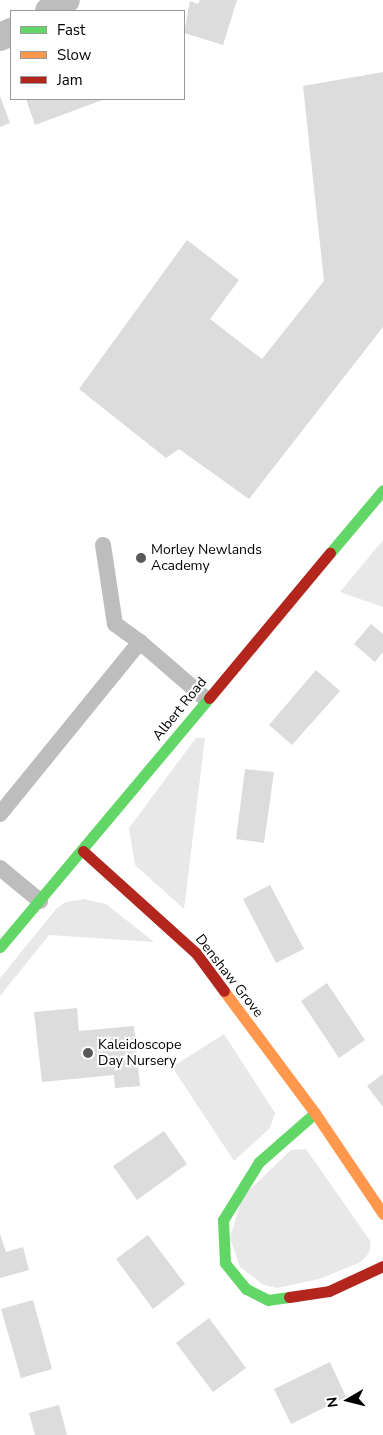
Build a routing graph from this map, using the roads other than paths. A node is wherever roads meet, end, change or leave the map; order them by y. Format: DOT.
graph roads {
  1 [pos="66,0"];
  2 [pos="51,10"];
  3 [pos="383,490"];
  4 [pos="103,545"];
  5 [pos="140,642"];
  6 [pos="206,699"];
  7 [pos="0,814"];
  8 [pos="83,851"];
  9 [pos="0,868"];
  10 [pos="40,901"];
  11 [pos="0,947"];
  12 [pos="315,1113"];
  13 [pos="383,1214"];
  14 [pos="383,1266"];
  1 -- 2 [label="street"];
  3 -- 6 [label="street, Albert Road"];
  4 -- 5 [label="lane"];
  5 -- 6 [label="lane"];
  5 -- 7 [label="lane"];
  6 -- 8 [label="street, Albert Road"];
  8 -- 10 [label="street, Albert Road"];
  8 -- 12 [label="street, Denshaw Grove"];
  9 -- 10 [label="lane"];
  10 -- 11 [label="street, Albert Road"];
  12 -- 13 [label="street, Denshaw Grove"];
  12 -- 14 [label="street"];
}
